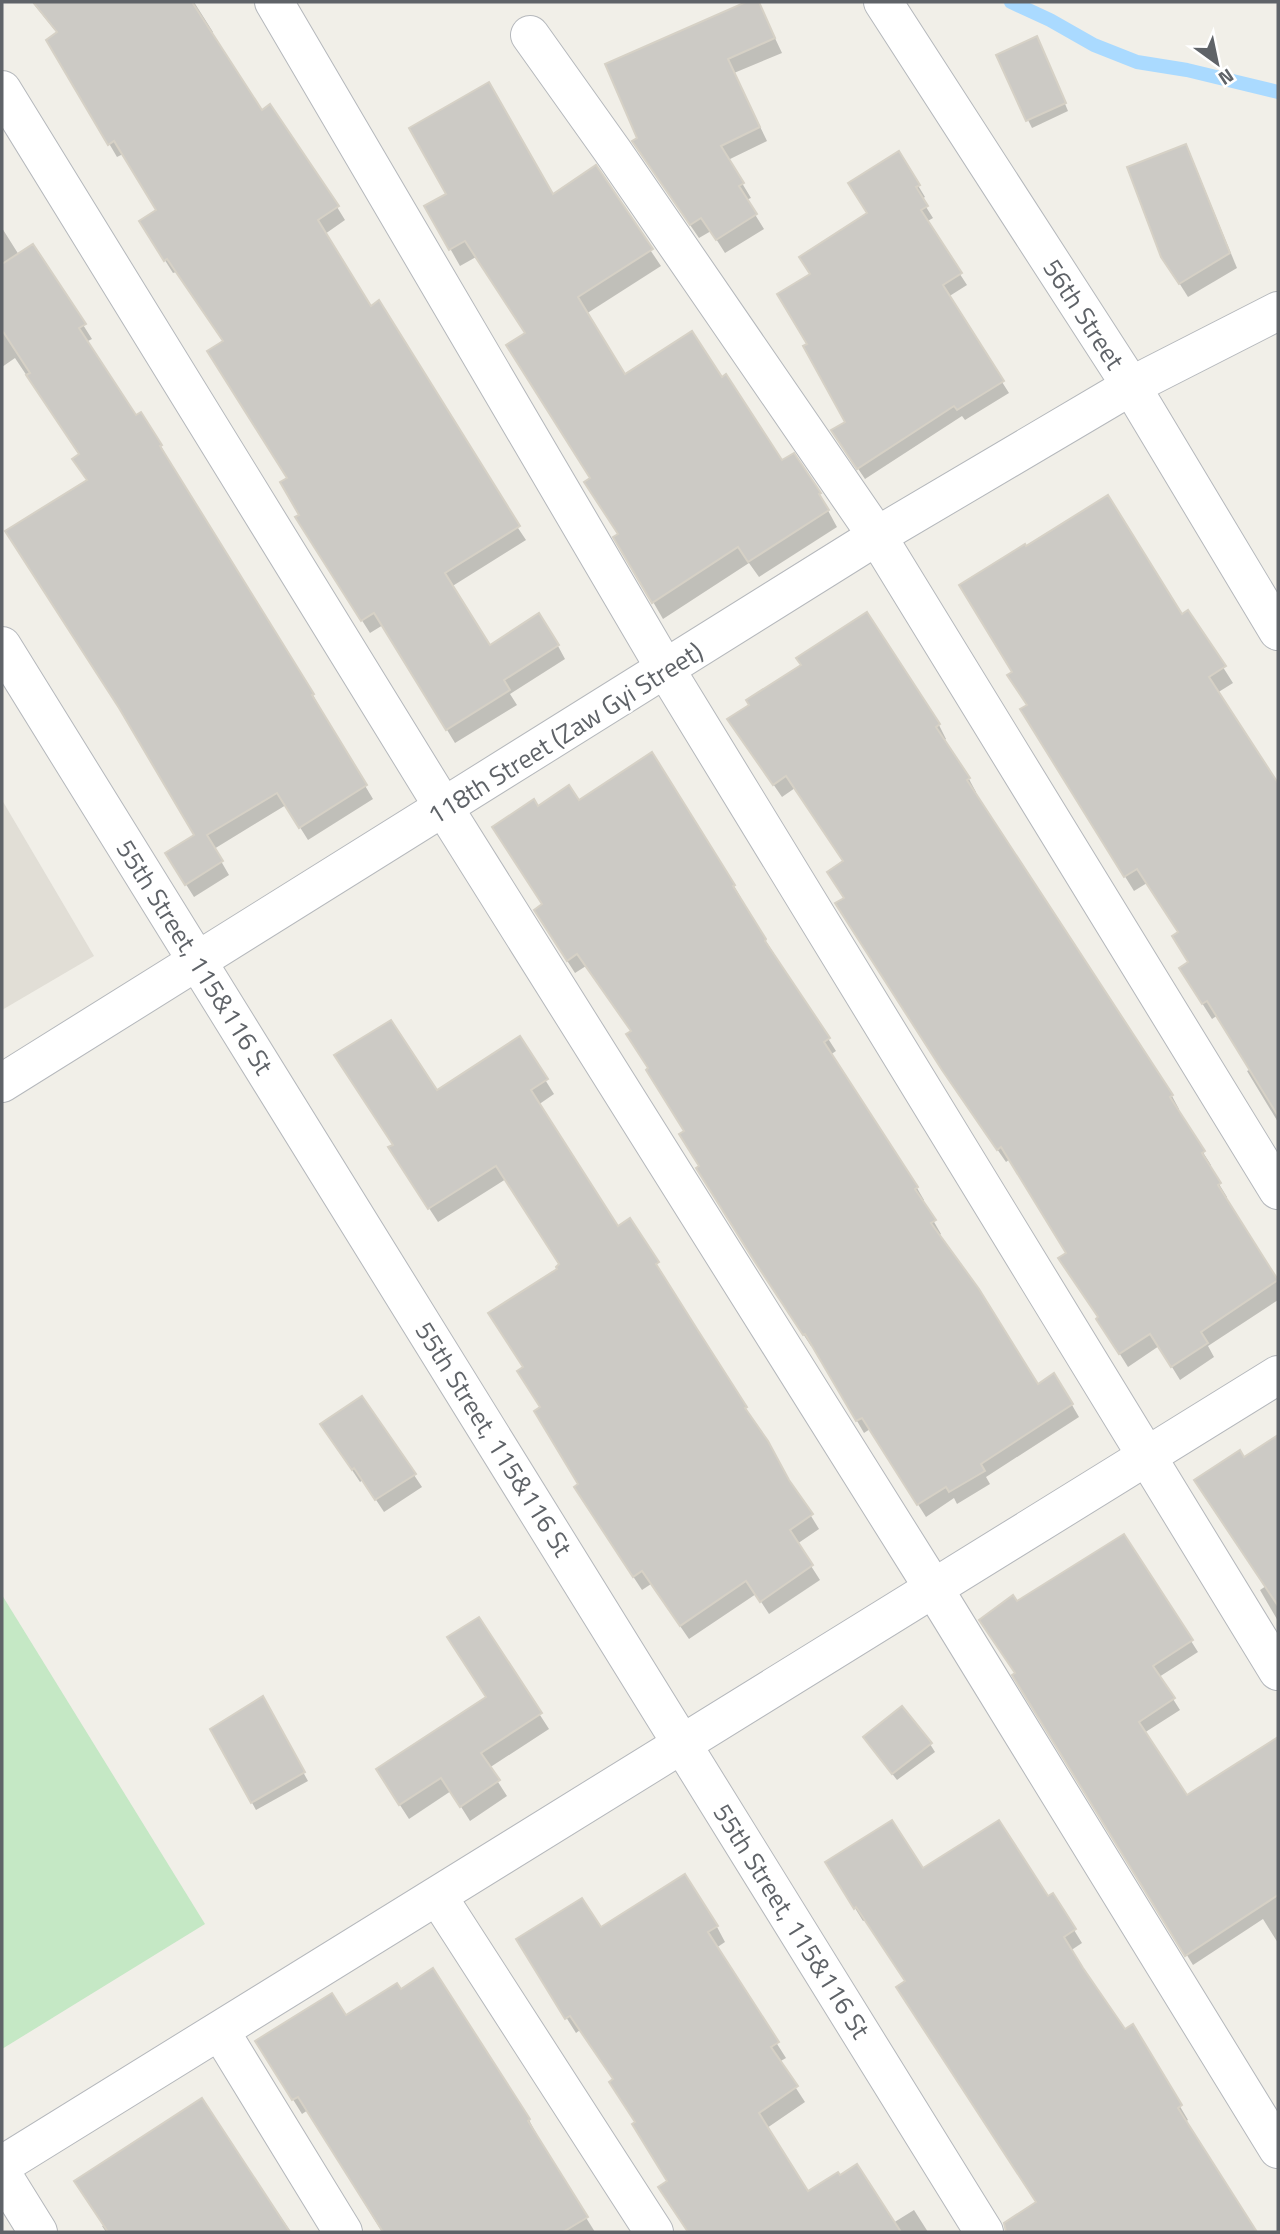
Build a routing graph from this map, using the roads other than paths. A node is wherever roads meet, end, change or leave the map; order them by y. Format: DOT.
graph roads {
  1 [pos="274,2"];
  2 [pos="883,2"];
  3 [pos="530,35"];
  4 [pos="2,90"];
  5 [pos="1278,311"];
  6 [pos="1130,386"];
  7 [pos="877,536"];
  8 [pos="1278,631"];
  9 [pos="2,646"];
  10 [pos="666,670"];
  11 [pos="444,808"];
  12 [pos="197,961"];
  13 [pos="2,1083"];
  14 [pos="1278,1190"];
  15 [pos="1278,1375"];
  16 [pos="1147,1457"];
  17 [pos="934,1588"];
  18 [pos="1278,1671"];
  19 [pos="684,1745"];
  20 [pos="438,1897"];
  21 [pos="220,2031"];
  22 [pos="1278,2149"];
  23 [pos="2,2165"];
  24 [pos="2,2174"];
  25 [pos="38,2232"];
  26 [pos="342,2232"];
  27 [pos="654,2232"];
  28 [pos="984,2232"];
  1 -- 10 [label="street"];
  2 -- 6 [label="street, 56th Street"];
  3 -- 7 [label="street"];
  4 -- 11 [label="street"];
  5 -- 6 [label="street, 118th Street (Zaw Gyi Street)"];
  6 -- 7 [label="street, 118th Street (Zaw Gyi Street)"];
  6 -- 8 [label="street, 56th Street"];
  7 -- 10 [label="street, 118th Street (Zaw Gyi Street)"];
  7 -- 14 [label="street"];
  9 -- 12 [label="street, 55th Street, 115&116 St"];
  10 -- 11 [label="street, 118th Street (Zaw Gyi Street)"];
  10 -- 16 [label="street"];
  11 -- 12 [label="street, 118th Street (Zaw Gyi Street)"];
  11 -- 17 [label="street"];
  12 -- 13 [label="street, 118th Street (Zaw Gyi Street)"];
  12 -- 19 [label="street, 55th Street, 115&116 St"];
  15 -- 16 [label="street"];
  16 -- 17 [label="street"];
  16 -- 18 [label="street"];
  17 -- 19 [label="street"];
  17 -- 22 [label="street"];
  19 -- 20 [label="street"];
  19 -- 28 [label="street, 55th Street, 115&116 St"];
  20 -- 21 [label="street"];
  20 -- 27 [label="street"];
  21 -- 23 [label="street"];
  21 -- 26 [label="street"];
  24 -- 25 [label="street"];
}
